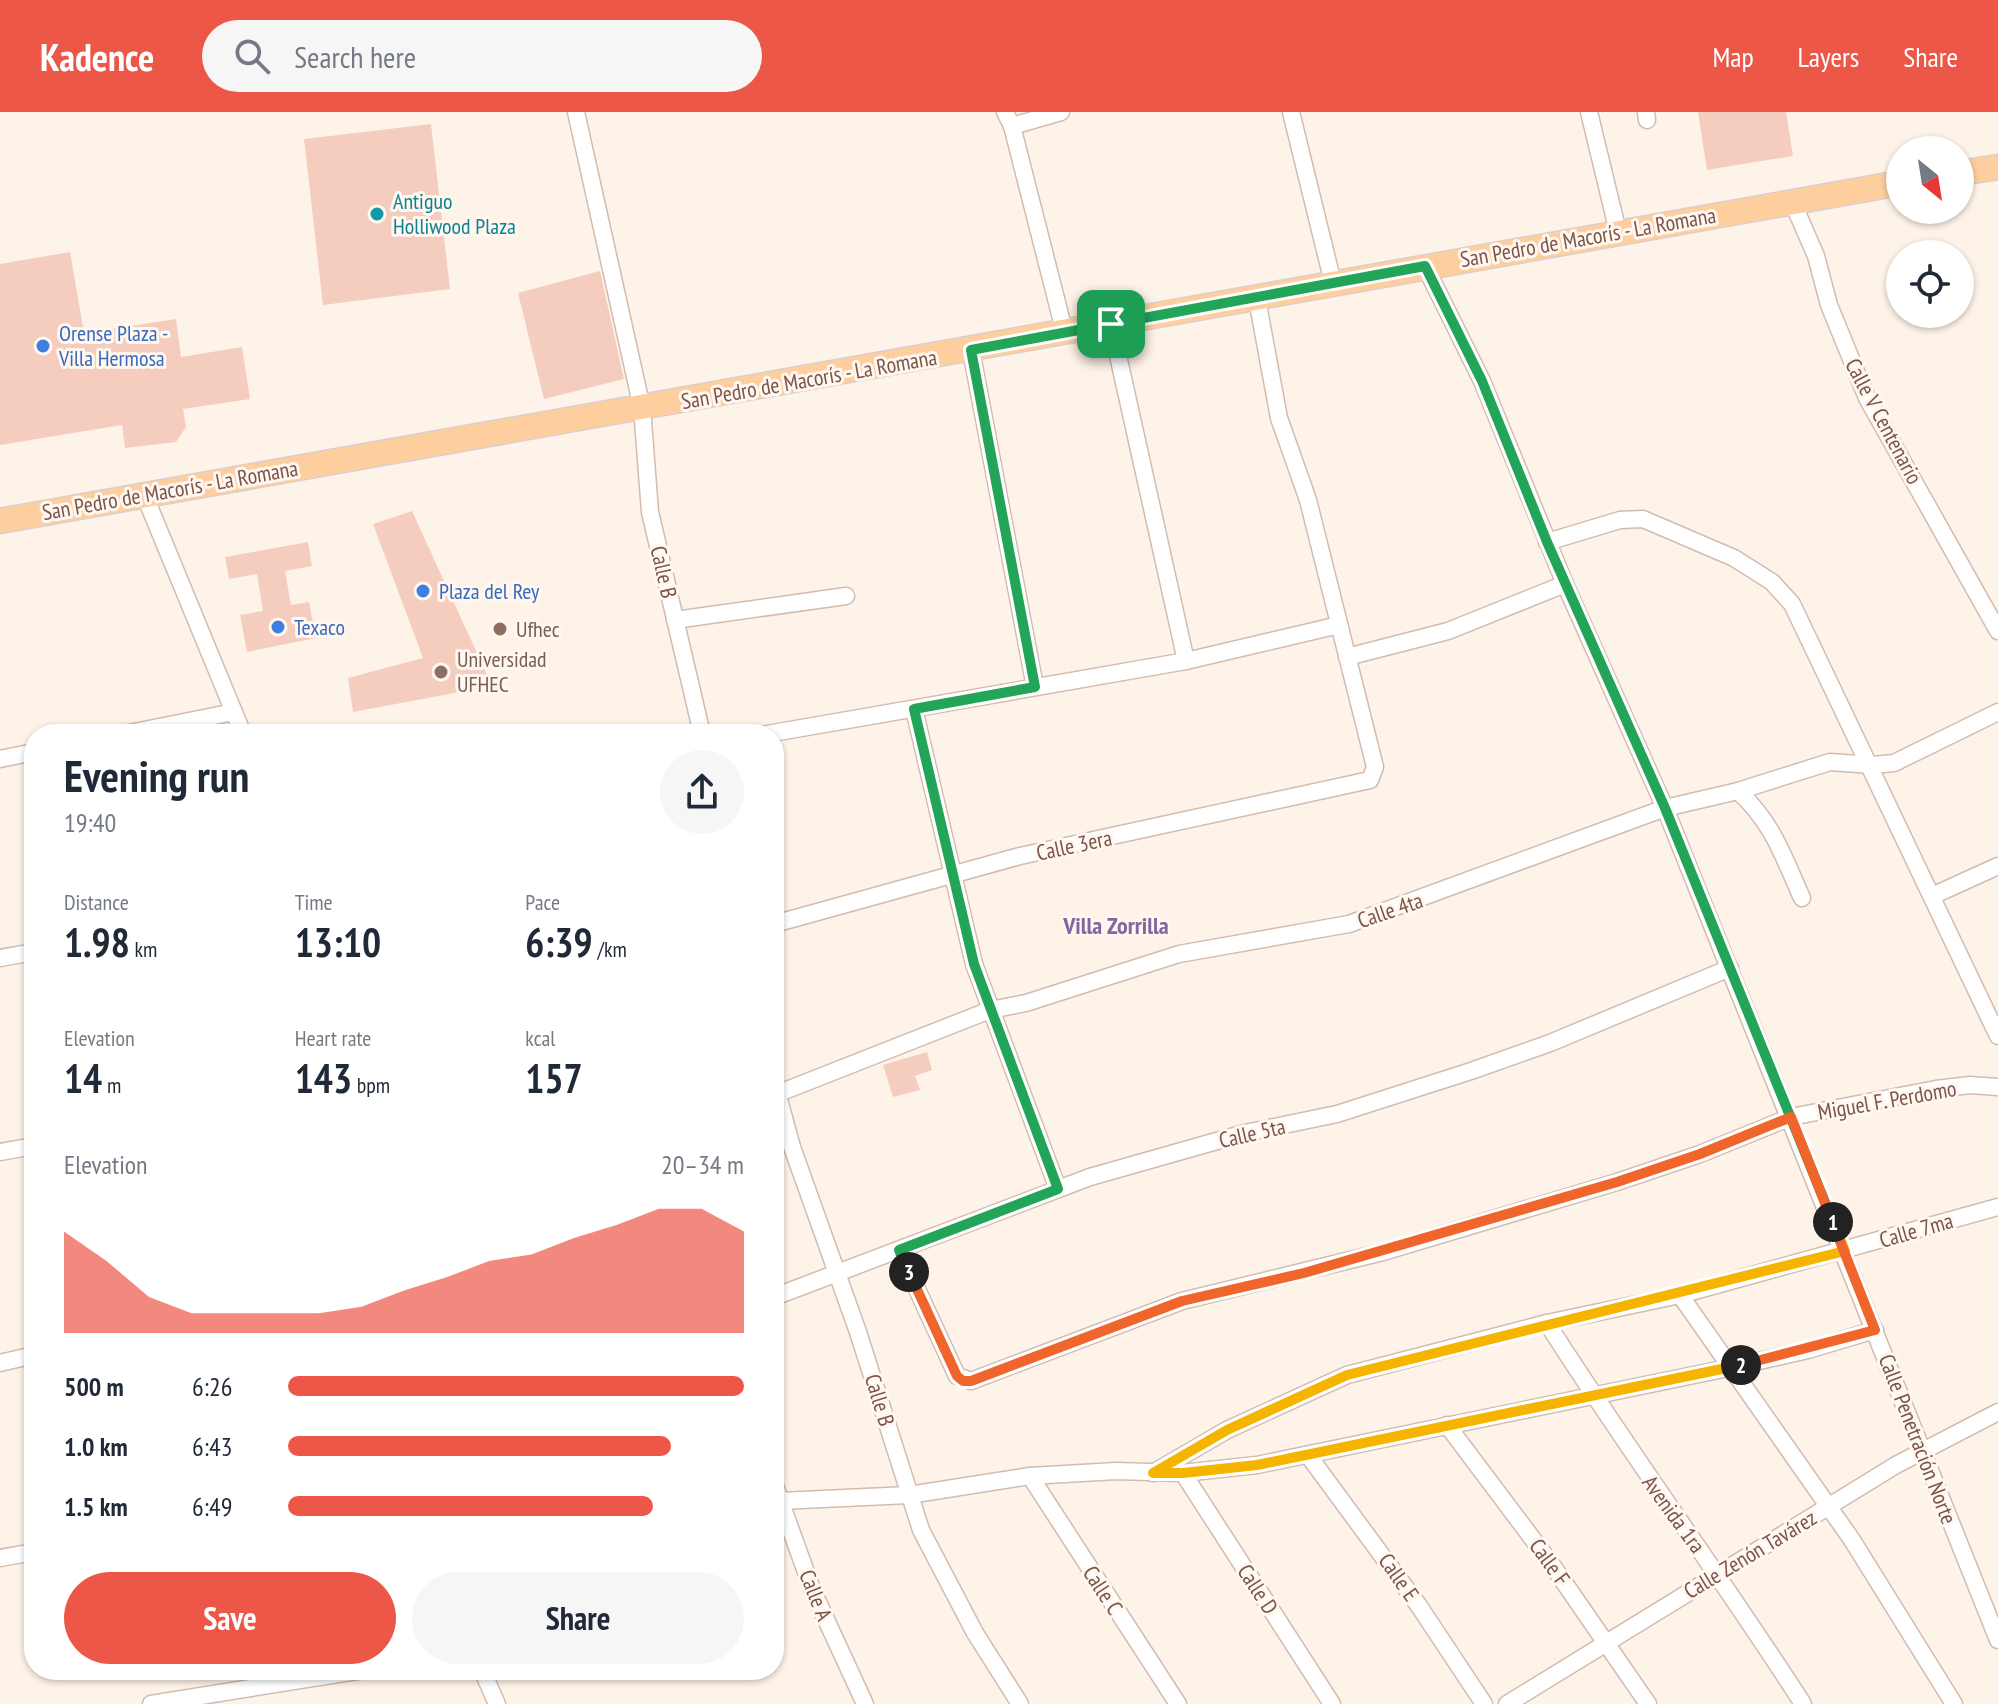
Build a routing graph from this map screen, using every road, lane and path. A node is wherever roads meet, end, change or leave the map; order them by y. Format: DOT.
graph roads {
  1 [pos="576,112"];
  2 [pos="1061,112"];
  3 [pos="1291,112"];
  4 [pos="1589,112"];
  5 [pos="1008,119"];
  6 [pos="1998,167"];
  7 [pos="1974,171"];
  8 [pos="1886,185"];
  9 [pos="1792,201"];
  10 [pos="1618,232"];
  11 [pos="1425,266"];
  12 [pos="1333,283"];
  13 [pos="1257,299"];
  14 [pos="1111,324"];
  15 [pos="1065,334"];
  16 [pos="971,350"];
  17 [pos="642,408"];
  18 [pos="144,494"];
  19 [pos="0,521"];
  20 [pos="1547,542"];
  21 [pos="1565,584"];
  22 [pos="846,596"];
  23 [pos="1990,598"];
  24 [pos="675,620"];
  25 [pos="1339,625"];
  26 [pos="1998,631"];
  27 [pos="1347,657"];
  28 [pos="1186,661"];
  29 [pos="1035,687"];
  30 [pos="914,709"];
  31 [pos="234,712"];
  32 [pos="1998,712"];
  33 [pos="174,724"];
  34 [pos="239,724"];
  35 [pos="700,724"];
  36 [pos="784,731"];
  37 [pos="24,754"];
  38 [pos="0,759"];
  39 [pos="1872,765"];
  40 [pos="1738,791"];
  41 [pos="1665,808"];
  42 [pos="1998,866"];
  43 [pos="952,875"];
  44 [pos="1932,896"];
  45 [pos="1802,898"];
  46 [pos="784,921"];
  47 [pos="24,954"];
  48 [pos="0,958"];
  49 [pos="1730,968"];
  50 [pos="990,1010"];
  51 [pos="1998,1036"];
  52 [pos="784,1087"];
  53 [pos="1998,1087"];
  54 [pos="784,1116"];
  55 [pos="1791,1117"];
  56 [pos="24,1148"];
  57 [pos="0,1152"];
  58 [pos="1058,1189"];
  59 [pos="1998,1207"];
  60 [pos="899,1250"];
  61 [pos="1845,1251"];
  62 [pos="838,1274"];
  63 [pos="784,1293"];
  64 [pos="1680,1295"];
  65 [pos="1547,1323"];
  66 [pos="1875,1330"];
  67 [pos="24,1357"];
  68 [pos="0,1363"];
  69 [pos="1733,1367"];
  70 [pos="1592,1394"];
  71 [pos="1998,1412"];
  72 [pos="1447,1425"];
  73 [pos="1922,1452"];
  74 [pos="1308,1455"];
  75 [pos="1153,1473"];
  76 [pos="1183,1473"];
  77 [pos="1030,1476"];
  78 [pos="909,1495"];
  79 [pos="784,1501"];
  80 [pos="1829,1507"];
  81 [pos="784,1511"];
  82 [pos="24,1554"];
  83 [pos="0,1558"];
  84 [pos="1719,1574"];
  85 [pos="1990,1600"];
  86 [pos="1606,1640"];
  87 [pos="1998,1640"];
  88 [pos="301,1680"];
  89 [pos="486,1680"];
  90 [pos="151,1704"];
  91 [pos="497,1704"];
  92 [pos="865,1704"];
  93 [pos="1020,1704"];
  94 [pos="1178,1704"];
  95 [pos="1332,1704"];
  96 [pos="1484,1704"];
  97 [pos="1507,1704"];
  98 [pos="1648,1704"];
  99 [pos="1803,1704"];
  100 [pos="1954,1704"];
  1 -- 17 [label="street, Calle B"];
  2 -- 5 [label="street"];
  3 -- 12 [label="street"];
  4 -- 10 [label="street"];
  5 -- 15 [label="street"];
  6 -- 7 [label="main road"];
  8 -- 9 [label="main road, San Pedro de Macorís - La Romana"];
  9 -- 10 [label="main road, San Pedro de Macorís - La Romana"];
  9 -- 23 [label="street, Calle V Centenario"];
  10 -- 11 [label="main road, San Pedro de Macorís - La Romana"];
  11 -- 12 [label="main road, San Pedro de Macorís - La Romana"];
  11 -- 20 [label="street, Calle Penetración Norte"];
  12 -- 13 [label="main road, San Pedro de Macorís - La Romana"];
  13 -- 14 [label="main road, San Pedro de Macorís - La Romana"];
  13 -- 25 [label="street"];
  14 -- 15 [label="main road, San Pedro de Macorís - La Romana"];
  14 -- 28 [label="street"];
  15 -- 16 [label="main road, San Pedro de Macorís - La Romana"];
  16 -- 17 [label="main road, San Pedro de Macorís - La Romana"];
  16 -- 29 [label="street"];
  17 -- 18 [label="main road, San Pedro de Macorís - La Romana"];
  17 -- 24 [label="street, Calle B"];
  18 -- 19 [label="main road, San Pedro de Macorís - La Romana"];
  18 -- 31 [label="street"];
  20 -- 21 [label="street, Calle Penetración Norte"];
  20 -- 39 [label="street"];
  21 -- 27 [label="street"];
  21 -- 41 [label="street, Calle Penetración Norte"];
  22 -- 24 [label="street"];
  23 -- 26 [label="street, Calle V Centenario"];
  24 -- 35 [label="street, Calle B"];
  25 -- 27 [label="street"];
  25 -- 28 [label="street"];
  27 -- 43 [label="street, Calle 3era"];
  28 -- 29 [label="street"];
  29 -- 30 [label="street"];
  30 -- 36 [label="street"];
  30 -- 43 [label="street"];
  31 -- 33 [label="street"];
  31 -- 34 [label="street"];
  32 -- 39 [label="street, Calle 4ta"];
  37 -- 38 [label="street"];
  39 -- 40 [label="street, Calle 4ta"];
  39 -- 44 [label="street"];
  40 -- 41 [label="street, Calle 4ta"];
  40 -- 45 [label="street"];
  41 -- 49 [label="street, Calle Penetración Norte"];
  41 -- 50 [label="street, Calle 4ta"];
  42 -- 44 [label="street"];
  43 -- 46 [label="street, Calle 3era"];
  43 -- 50 [label="street"];
  44 -- 51 [label="street"];
  47 -- 48 [label="street"];
  49 -- 55 [label="street, Calle Penetración Norte"];
  49 -- 58 [label="street, Calle 5ta"];
  50 -- 52 [label="street, Calle 4ta"];
  50 -- 58 [label="street"];
  53 -- 55 [label="street, Miguel F. Perdomo"];
  54 -- 62 [label="street, Calle B"];
  55 -- 60 [label="street, Miguel F. Perdomo"];
  55 -- 61 [label="street, Calle Penetración Norte"];
  56 -- 57 [label="street"];
  58 -- 60 [label="street, Calle 5ta"];
  59 -- 61 [label="street, Calle 7ma"];
  60 -- 62 [label="street, Calle 5ta"];
  61 -- 64 [label="street, Calle 7ma"];
  61 -- 66 [label="street, Calle Penetración Norte"];
  62 -- 63 [label="street, Calle 5ta"];
  62 -- 78 [label="street, Calle B"];
  64 -- 65 [label="street, Calle 7ma"];
  64 -- 69 [label="street"];
  65 -- 70 [label="street, Avenida 1ra"];
  65 -- 75 [label="street, Calle 7ma"];
  66 -- 69 [label="street"];
  66 -- 73 [label="street, Calle Penetración Norte"];
  67 -- 68 [label="street"];
  69 -- 70 [label="street"];
  69 -- 80 [label="street"];
  70 -- 72 [label="street"];
  70 -- 84 [label="street, Avenida 1ra"];
  71 -- 73 [label="street, Calle Zenón Tavárez"];
  72 -- 74 [label="street"];
  72 -- 86 [label="street, Calle F"];
  73 -- 80 [label="street, Calle Zenón Tavárez"];
  73 -- 85 [label="street, Calle Penetración Norte"];
  74 -- 76 [label="street"];
  74 -- 96 [label="street, Calle E"];
  75 -- 76 [label="street"];
  75 -- 77 [label="street"];
  76 -- 95 [label="street, Calle D"];
  77 -- 78 [label="street"];
  77 -- 94 [label="street, Calle C"];
  78 -- 79 [label="street"];
  78 -- 93 [label="street, Calle B"];
  80 -- 84 [label="street, Calle Zenón Tavárez"];
  80 -- 100 [label="street"];
  81 -- 92 [label="street, Calle A"];
  82 -- 83 [label="street"];
  84 -- 86 [label="street, Calle Zenón Tavárez"];
  84 -- 99 [label="street, Avenida 1ra"];
  85 -- 87 [label="street, Calle Penetración Norte"];
  86 -- 97 [label="street, Calle Zenón Tavárez"];
  86 -- 98 [label="street, Calle F"];
  88 -- 90 [label="street"];
  89 -- 91 [label="street"];
}
